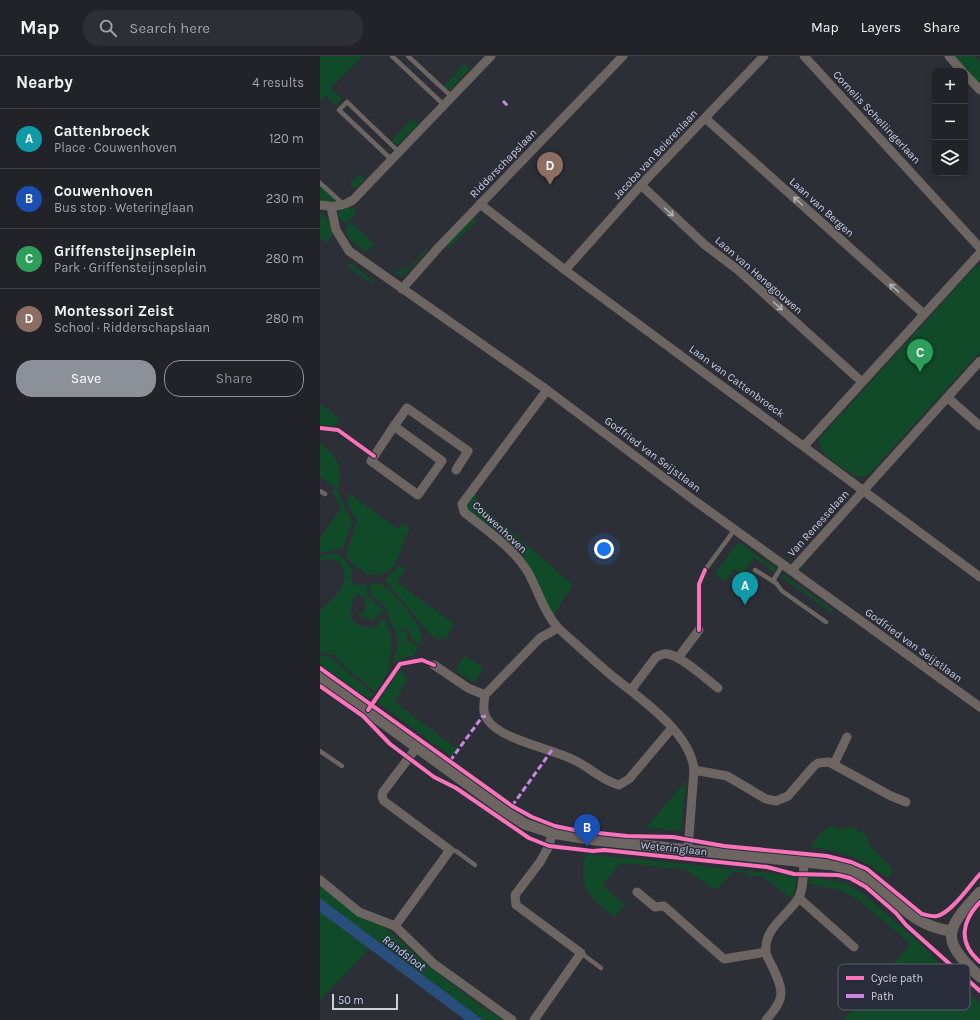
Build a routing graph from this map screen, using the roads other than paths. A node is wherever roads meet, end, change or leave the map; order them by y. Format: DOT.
graph roads {
  1 [pos="392,56"];
  2 [pos="408,56"];
  3 [pos="491,56"];
  4 [pos="623,56"];
  5 [pos="764,56"];
  6 [pos="804,56"];
  7 [pos="949,56"];
  8 [pos="959,68"];
  9 [pos="968,77"];
  10 [pos="980,90"];
  11 [pos="452,97"];
  12 [pos="444,105"];
  13 [pos="705,118"];
  14 [pos="399,152"];
  15 [pos="392,160"];
  16 [pos="320,183"];
  17 [pos="641,185"];
  18 [pos="480,204"];
  19 [pos="320,205"];
  20 [pos="344,205"];
  21 [pos="331,207"];
  22 [pos="980,248"];
  23 [pos="980,253"];
  24 [pos="565,270"];
  25 [pos="402,289"];
  26 [pos="924,314"];
  27 [pos="980,361"];
  28 [pos="862,382"];
  29 [pos="546,390"];
  30 [pos="948,398"];
  31 [pos="394,426"];
  32 [pos="980,426"];
  33 [pos="804,446"];
  34 [pos="456,470"];
  35 [pos="320,490"];
  36 [pos="863,491"];
  37 [pos="325,494"];
  38 [pos="735,529"];
  39 [pos="783,564"];
  40 [pos="705,570"];
  41 [pos="755,570"];
  42 [pos="792,570"];
  43 [pos="980,577"];
  44 [pos="773,581"];
  45 [pos="826,622"];
  46 [pos="558,628"];
  47 [pos="699,630"];
  48 [pos="678,658"];
  49 [pos="434,665"];
  50 [pos="320,678"];
  51 [pos="718,688"];
  52 [pos="631,690"];
  53 [pos="485,695"];
  54 [pos="980,708"];
  55 [pos="672,728"];
  56 [pos="847,737"];
  57 [pos="417,747"];
  58 [pos="320,751"];
  59 [pos="834,764"];
  60 [pos="342,766"];
  61 [pos="694,770"];
  62 [pos="906,802"];
  63 [pos="552,833"];
  64 [pos="450,850"];
  65 [pos="688,850"];
  66 [pos="804,863"];
  67 [pos="475,865"];
  68 [pos="320,880"];
  69 [pos="637,892"];
  70 [pos="980,892"];
  71 [pos="799,898"];
  72 [pos="395,926"];
  73 [pos="952,931"];
  74 [pos="854,947"];
  75 [pos="766,952"];
  76 [pos="581,953"];
  77 [pos="968,964"];
  78 [pos="970,967"];
  79 [pos="601,968"];
  80 [pos="980,977"];
  81 [pos="512,1020"];
  82 [pos="534,1020"];
  83 [pos="766,1020"];
  1 -- 12 [label="lane"];
  2 -- 11 [label="lane"];
  3 -- 11 [label="street"];
  4 -- 18 [label="street, Ridderschapslaan"];
  5 -- 13 [label="street, Jacoba van Beierenlaan"];
  6 -- 22 [label="street, Cornelis Schellingerlaan"];
  7 -- 8 [label="street"];
  9 -- 10 [label="street"];
  11 -- 12 [label="street"];
  12 -- 14 [label="street"];
  13 -- 17 [label="street, Jacoba van Beierenlaan"];
  26 -- 13 [label="street, Laan van Bergen, one-way"];
  14 -- 15 [label="street"];
  14 -- 15 [label="lane"];
  15 -- 20 [label="street"];
  16 -- 20 [label="lane"];
  17 -- 24 [label="street, Jacoba van Beierenlaan"];
  17 -- 28 [label="street, Laan van Henegouwen, one-way"];
  18 -- 24 [label="street, Laan van Cattenbroeck"];
  18 -- 25 [label="street, Ridderschapslaan"];
  19 -- 21 [label="street"];
  20 -- 21 [label="street"];
  21 -- 25 [label="street, Godfried van Seijstlaan"];
  23 -- 26 [label="street"];
  24 -- 33 [label="street, Laan van Cattenbroeck"];
  25 -- 29 [label="street, Godfried van Seijstlaan"];
  26 -- 28 [label="street"];
  27 -- 30 [label="street, Van Renesselaan"];
  28 -- 33 [label="street"];
  29 -- 38 [label="street, Godfried van Seijstlaan"];
  29 -- 46 [label="street, Couwenhoven"];
  30 -- 32 [label="street"];
  30 -- 36 [label="street, Van Renesselaan"];
  31 -- 31 [label="street"];
  31 -- 34 [label="street"];
  33 -- 36 [label="street, Laan van Cattenbroeck"];
  35 -- 37 [label="lane"];
  36 -- 42 [label="street, Van Renesselaan"];
  36 -- 43 [label="street, Laan van Cattenbroeck"];
  38 -- 39 [label="street, Godfried van Seijstlaan"];
  38 -- 40 [label="lane"];
  39 -- 42 [label="street, Godfried van Seijstlaan"];
  39 -- 44 [label="lane"];
  41 -- 44 [label="lane"];
  42 -- 54 [label="street, Godfried van Seijstlaan"];
  44 -- 45 [label="lane"];
  46 -- 52 [label="street, Couwenhoven"];
  46 -- 53 [label="street"];
  47 -- 48 [label="street"];
  48 -- 51 [label="street"];
  48 -- 52 [label="street"];
  49 -- 53 [label="street"];
  50 -- 57 [label="street, Weteringlaan"];
  52 -- 55 [label="street, Couwenhoven"];
  53 -- 55 [label="street"];
  55 -- 61 [label="street, Couwenhoven"];
  56 -- 59 [label="street"];
  57 -- 63 [label="street, Weteringlaan"];
  57 -- 64 [label="street"];
  58 -- 60 [label="lane"];
  59 -- 61 [label="street"];
  59 -- 62 [label="street"];
  61 -- 65 [label="street, Couwenhoven"];
  63 -- 65 [label="street, Weteringlaan"];
  63 -- 76 [label="street"];
  64 -- 67 [label="lane"];
  64 -- 72 [label="street"];
  65 -- 66 [label="street, Weteringlaan"];
  66 -- 71 [label="street"];
  66 -- 73 [label="street, Weteringlaan"];
  68 -- 72 [label="street"];
  69 -- 75 [label="street"];
  70 -- 73 [label="street"];
  71 -- 74 [label="street"];
  71 -- 75 [label="street"];
  72 -- 81 [label="street"];
  73 -- 77 [label="street"];
  75 -- 83 [label="street"];
  76 -- 79 [label="lane"];
  76 -- 82 [label="street"];
  78 -- 80 [label="street"];
}
